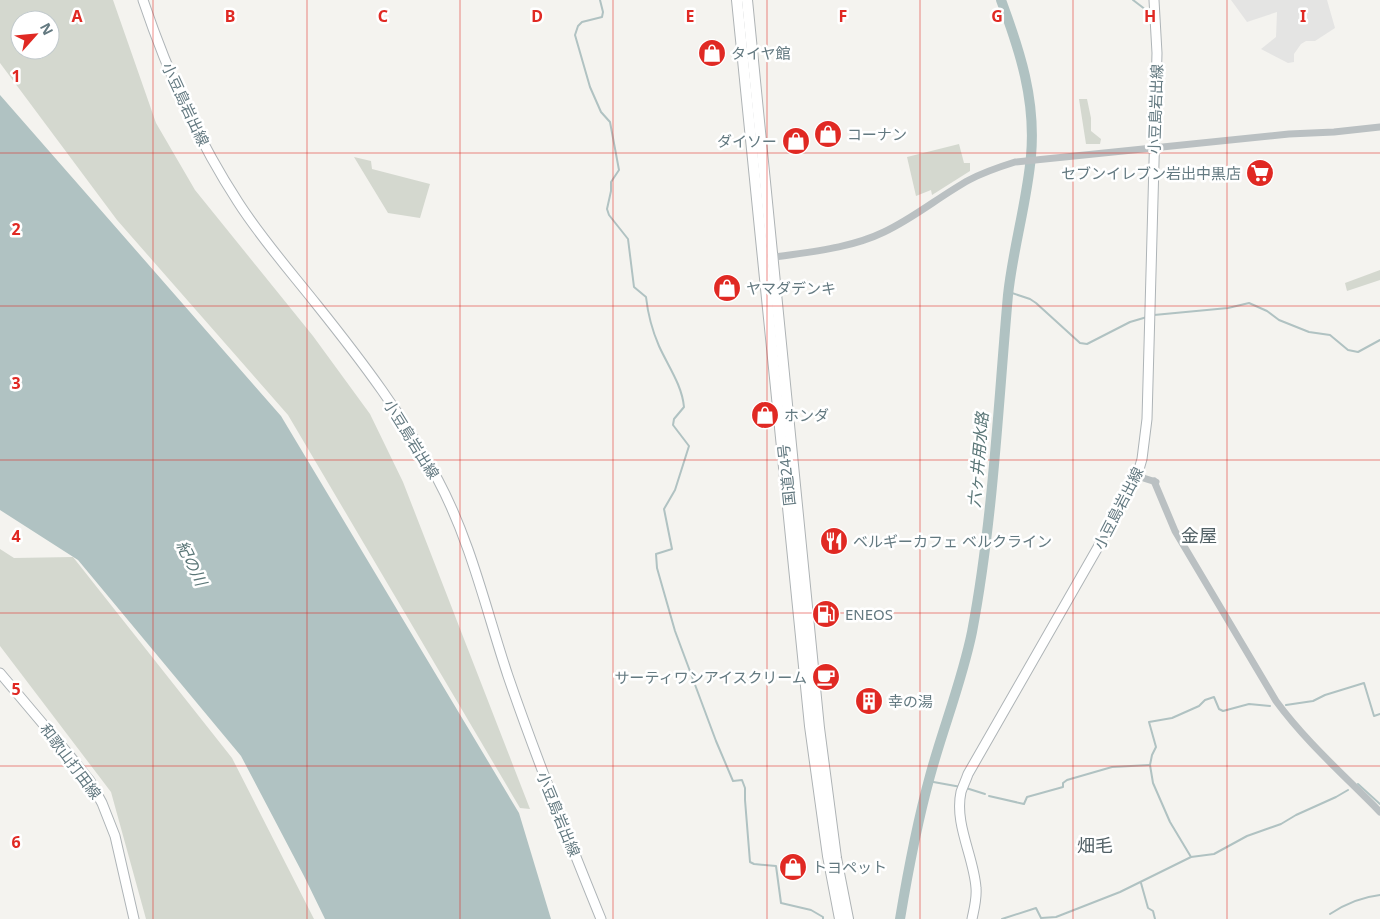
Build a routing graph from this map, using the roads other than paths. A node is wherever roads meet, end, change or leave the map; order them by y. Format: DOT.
graph roads {
  1 [pos="143,0"];
  2 [pos="737,0"];
  3 [pos="747,0"];
  4 [pos="1154,0"];
  5 [pos="1380,127"];
  6 [pos="1153,148"];
  7 [pos="768,258"];
  8 [pos="1137,476"];
  9 [pos="0,673"];
  10 [pos="1380,812"];
  11 [pos="134,919"];
  12 [pos="601,919"];
  13 [pos="840,919"];
  14 [pos="848,919"];
  15 [pos="972,919"];
  1 -- 12 [label="main road, 小豆島岩出線"];
  2 -- 7 [label="highway, 国道24号"];
  3 -- 7 [label="highway, 国道24号"];
  4 -- 6 [label="main road, 小豆島岩出線"];
  5 -- 6 [label="street"];
  6 -- 7 [label="street"];
  6 -- 8 [label="main road, 小豆島岩出線"];
  7 -- 13 [label="highway, 国道24号"];
  7 -- 14 [label="highway, 国道24号"];
  8 -- 10 [label="street"];
  8 -- 15 [label="main road, 小豆島岩出線"];
  9 -- 11 [label="main road, 和歌山打田線"];
}
